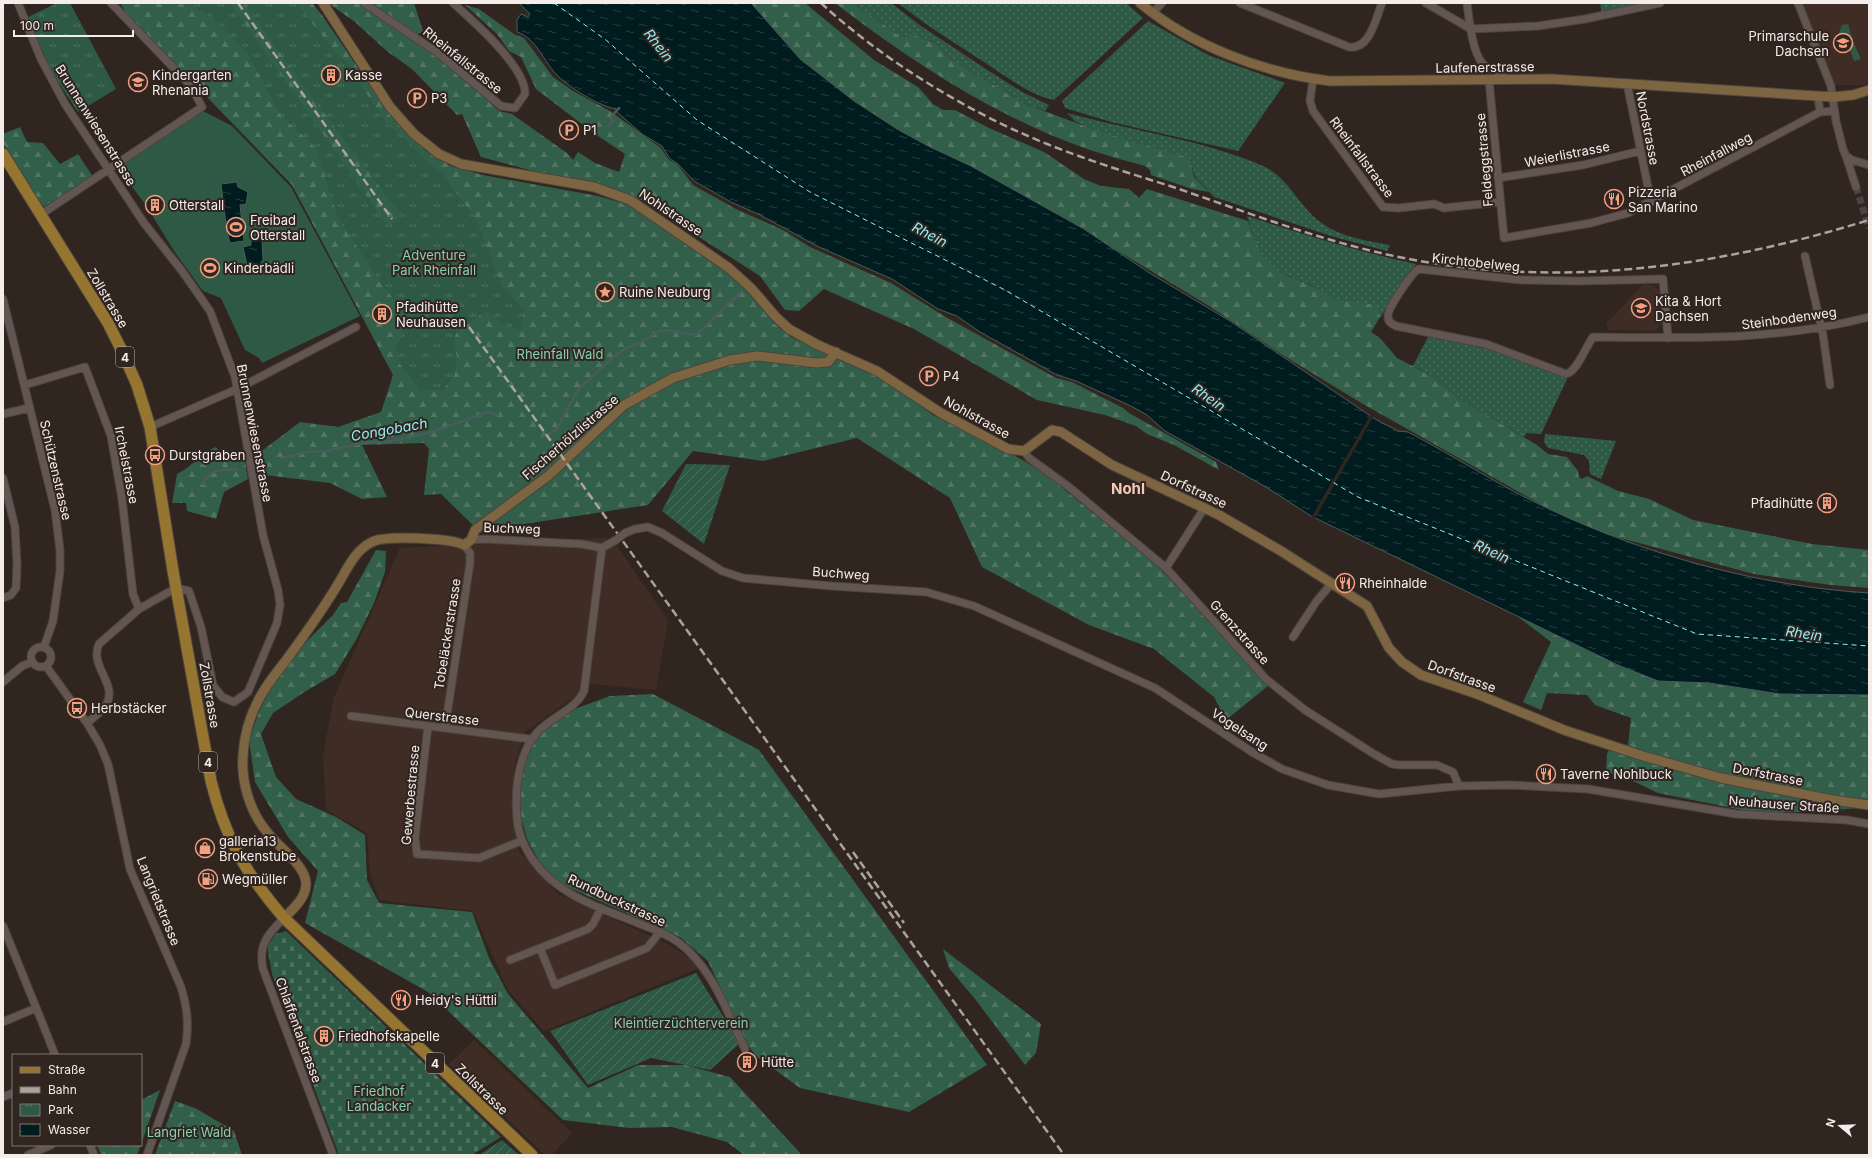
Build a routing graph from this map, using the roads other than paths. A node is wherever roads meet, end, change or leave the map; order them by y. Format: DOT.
graph roads {
  1 [pos="18,3"];
  2 [pos="111,3"];
  3 [pos="323,3"];
  4 [pos="364,3"];
  5 [pos="453,3"];
  6 [pos="1140,3"];
  7 [pos="1162,3"];
  8 [pos="1240,3"];
  9 [pos="1382,3"];
  10 [pos="1426,3"];
  11 [pos="1467,3"];
  12 [pos="1660,3"];
  13 [pos="1798,3"];
  14 [pos="1152,13"];
  15 [pos="1471,29"];
  16 [pos="1313,79"];
  17 [pos="1504,79"];
  18 [pos="1489,80"];
  19 [pos="1627,83"];
  20 [pos="1869,90"];
  21 [pos="1818,97"];
  22 [pos="1833,97"];
  23 [pos="1834,110"];
  24 [pos="1820,112"];
  25 [pos="1640,151"];
  26 [pos="3,154"];
  27 [pos="1846,156"];
  28 [pos="1869,165"];
  29 [pos="108,170"];
  30 [pos="1498,178"];
  31 [pos="1856,187"];
  32 [pos="1500,202"];
  33 [pos="1651,202"];
  34 [pos="40,215"];
  35 [pos="1504,238"];
  36 [pos="1805,256"];
  37 [pos="3,299"];
  38 [pos="1869,317"];
  39 [pos="356,327"];
  40 [pos="1821,327"];
  41 [pos="1593,337"];
  42 [pos="1668,338"];
  43 [pos="836,352"];
  44 [pos="25,385"];
  45 [pos="1830,385"];
  46 [pos="237,389"];
  47 [pos="29,408"];
  48 [pos="3,414"];
  49 [pos="150,427"];
  50 [pos="1024,451"];
  51 [pos="3,478"];
  52 [pos="1205,507"];
  53 [pos="468,542"];
  54 [pos="602,548"];
  55 [pos="1166,568"];
  56 [pos="1331,584"];
  57 [pos="176,588"];
  58 [pos="3,598"];
  59 [pos="139,610"];
  60 [pos="1023,628"];
  61 [pos="1293,638"];
  62 [pos="44,647"];
  63 [pos="32,662"];
  64 [pos="46,666"];
  65 [pos="3,682"];
  66 [pos="351,716"];
  67 [pos="87,723"];
  68 [pos="428,726"];
  69 [pos="445,728"];
  70 [pos="530,739"];
  71 [pos="1459,786"];
  72 [pos="1869,805"];
  73 [pos="1869,824"];
  74 [pos="521,841"];
  75 [pos="601,908"];
  76 [pos="284,918"];
  77 [pos="3,926"];
  78 [pos="660,932"];
  79 [pos="540,948"];
  80 [pos="510,960"];
  81 [pos="36,1008"];
  82 [pos="3,1022"];
  83 [pos="745,1049"];
  84 [pos="55,1054"];
  85 [pos="49,1146"];
  86 [pos="28,1155"];
  87 [pos="147,1155"];
  88 [pos="333,1155"];
  89 [pos="532,1155"];
  1 -- 29 [label="street, Brunnenwiesenstrasse"];
  2 -- 29 [label="street"];
  3 -- 43 [label="street, Nohlstrasse"];
  4 -- 5 [label="street, Rheinfallstrasse"];
  6 -- 14 [label="street, Laufenerstrasse"];
  7 -- 14 [label="street"];
  8 -- 9 [label="street"];
  10 -- 15 [label="street"];
  11 -- 15 [label="street"];
  12 -- 15 [label="street"];
  13 -- 22 [label="street"];
  14 -- 16 [label="street, Laufenerstrasse"];
  15 -- 17 [label="street"];
  16 -- 18 [label="street, Laufenerstrasse"];
  16 -- 32 [label="street, Rheinfallstrasse"];
  17 -- 18 [label="street, Laufenerstrasse"];
  17 -- 19 [label="street, Laufenerstrasse"];
  18 -- 30 [label="street, Feldeggstrasse"];
  19 -- 21 [label="street, Laufenerstrasse"];
  19 -- 25 [label="street, Nordstrasse"];
  20 -- 22 [label="street"];
  21 -- 22 [label="street, Laufenerstrasse"];
  21 -- 24 [label="street"];
  22 -- 23 [label="street"];
  23 -- 24 [label="street, Rheinfallweg"];
  23 -- 27 [label="street"];
  24 -- 33 [label="street, Rheinfallweg"];
  25 -- 30 [label="street, Weierlistrasse"];
  25 -- 33 [label="street, Nordstrasse"];
  26 -- 34 [label="main road, Zollstrasse / 4"];
  27 -- 28 [label="street"];
  27 -- 31 [label="street"];
  29 -- 34 [label="street"];
  29 -- 46 [label="street, Brunnenwiesenstrasse"];
  30 -- 32 [label="street, Feldeggstrasse"];
  32 -- 35 [label="street, Feldeggstrasse"];
  33 -- 35 [label="street, Rheinfallweg"];
  34 -- 49 [label="main road, Zollstrasse / 4"];
  36 -- 40 [label="street"];
  37 -- 44 [label="street, Schützenstrasse"];
  38 -- 40 [label="street, Steinbodenweg"];
  39 -- 46 [label="street"];
  40 -- 42 [label="street, Steinbodenweg"];
  40 -- 45 [label="street"];
  41 -- 42 [label="street, Steinbodenweg"];
  41 -- 42 [label="street, Kirchtobelweg"];
  43 -- 50 [label="street, Nohlstrasse"];
  43 -- 53 [label="street, Fischerhölzlistrasse"];
  44 -- 47 [label="street, Schützenstrasse"];
  44 -- 59 [label="street, Irchelstrasse"];
  46 -- 49 [label="street"];
  46 -- 57 [label="street, Brunnenwiesenstrasse"];
  47 -- 48 [label="street"];
  47 -- 62 [label="street, Schützenstrasse"];
  49 -- 57 [label="main road, Zollstrasse / 4"];
  50 -- 52 [label="street, Dorfstrasse"];
  50 -- 55 [label="street, Grenzstrasse"];
  51 -- 58 [label="street"];
  52 -- 55 [label="street"];
  52 -- 56 [label="street, Dorfstrasse"];
  53 -- 54 [label="street, Buchweg"];
  53 -- 69 [label="street, Tobeläckerstrasse"];
  53 -- 76 [label="street, Buchweg"];
  54 -- 60 [label="street, Buchweg, bridge"];
  54 -- 70 [label="street, Rundbuckstrasse"];
  55 -- 71 [label="street, Grenzstrasse"];
  56 -- 61 [label="street"];
  56 -- 72 [label="street, Dorfstrasse"];
  57 -- 59 [label="street"];
  57 -- 76 [label="main road, Zollstrasse / 4"];
  59 -- 67 [label="street"];
  60 -- 71 [label="street, Vogelsang"];
  62 -- 63 [label="street"];
  62 -- 64 [label="street"];
  63 -- 64 [label="street"];
  63 -- 65 [label="street"];
  64 -- 67 [label="street, Langrietstrasse"];
  66 -- 68 [label="street, Querstrasse"];
  67 -- 87 [label="street, Langrietstrasse"];
  68 -- 69 [label="street, Querstrasse"];
  68 -- 74 [label="street, Gewerbestrasse"];
  69 -- 70 [label="street, Querstrasse"];
  70 -- 74 [label="street, Rundbuckstrasse"];
  71 -- 73 [label="street, Neuhauser Straße"];
  74 -- 75 [label="street, Rundbuckstrasse"];
  75 -- 78 [label="street, Rundbuckstrasse"];
  75 -- 79 [label="street"];
  76 -- 88 [label="street, Chlaffentalstrasse"];
  76 -- 89 [label="main road, Zollstrasse / 4"];
  77 -- 81 [label="street"];
  78 -- 79 [label="street"];
  78 -- 83 [label="street, Rundbuckstrasse"];
  79 -- 80 [label="street"];
  81 -- 82 [label="street"];
  81 -- 84 [label="street"];
  85 -- 86 [label="street"];
}
